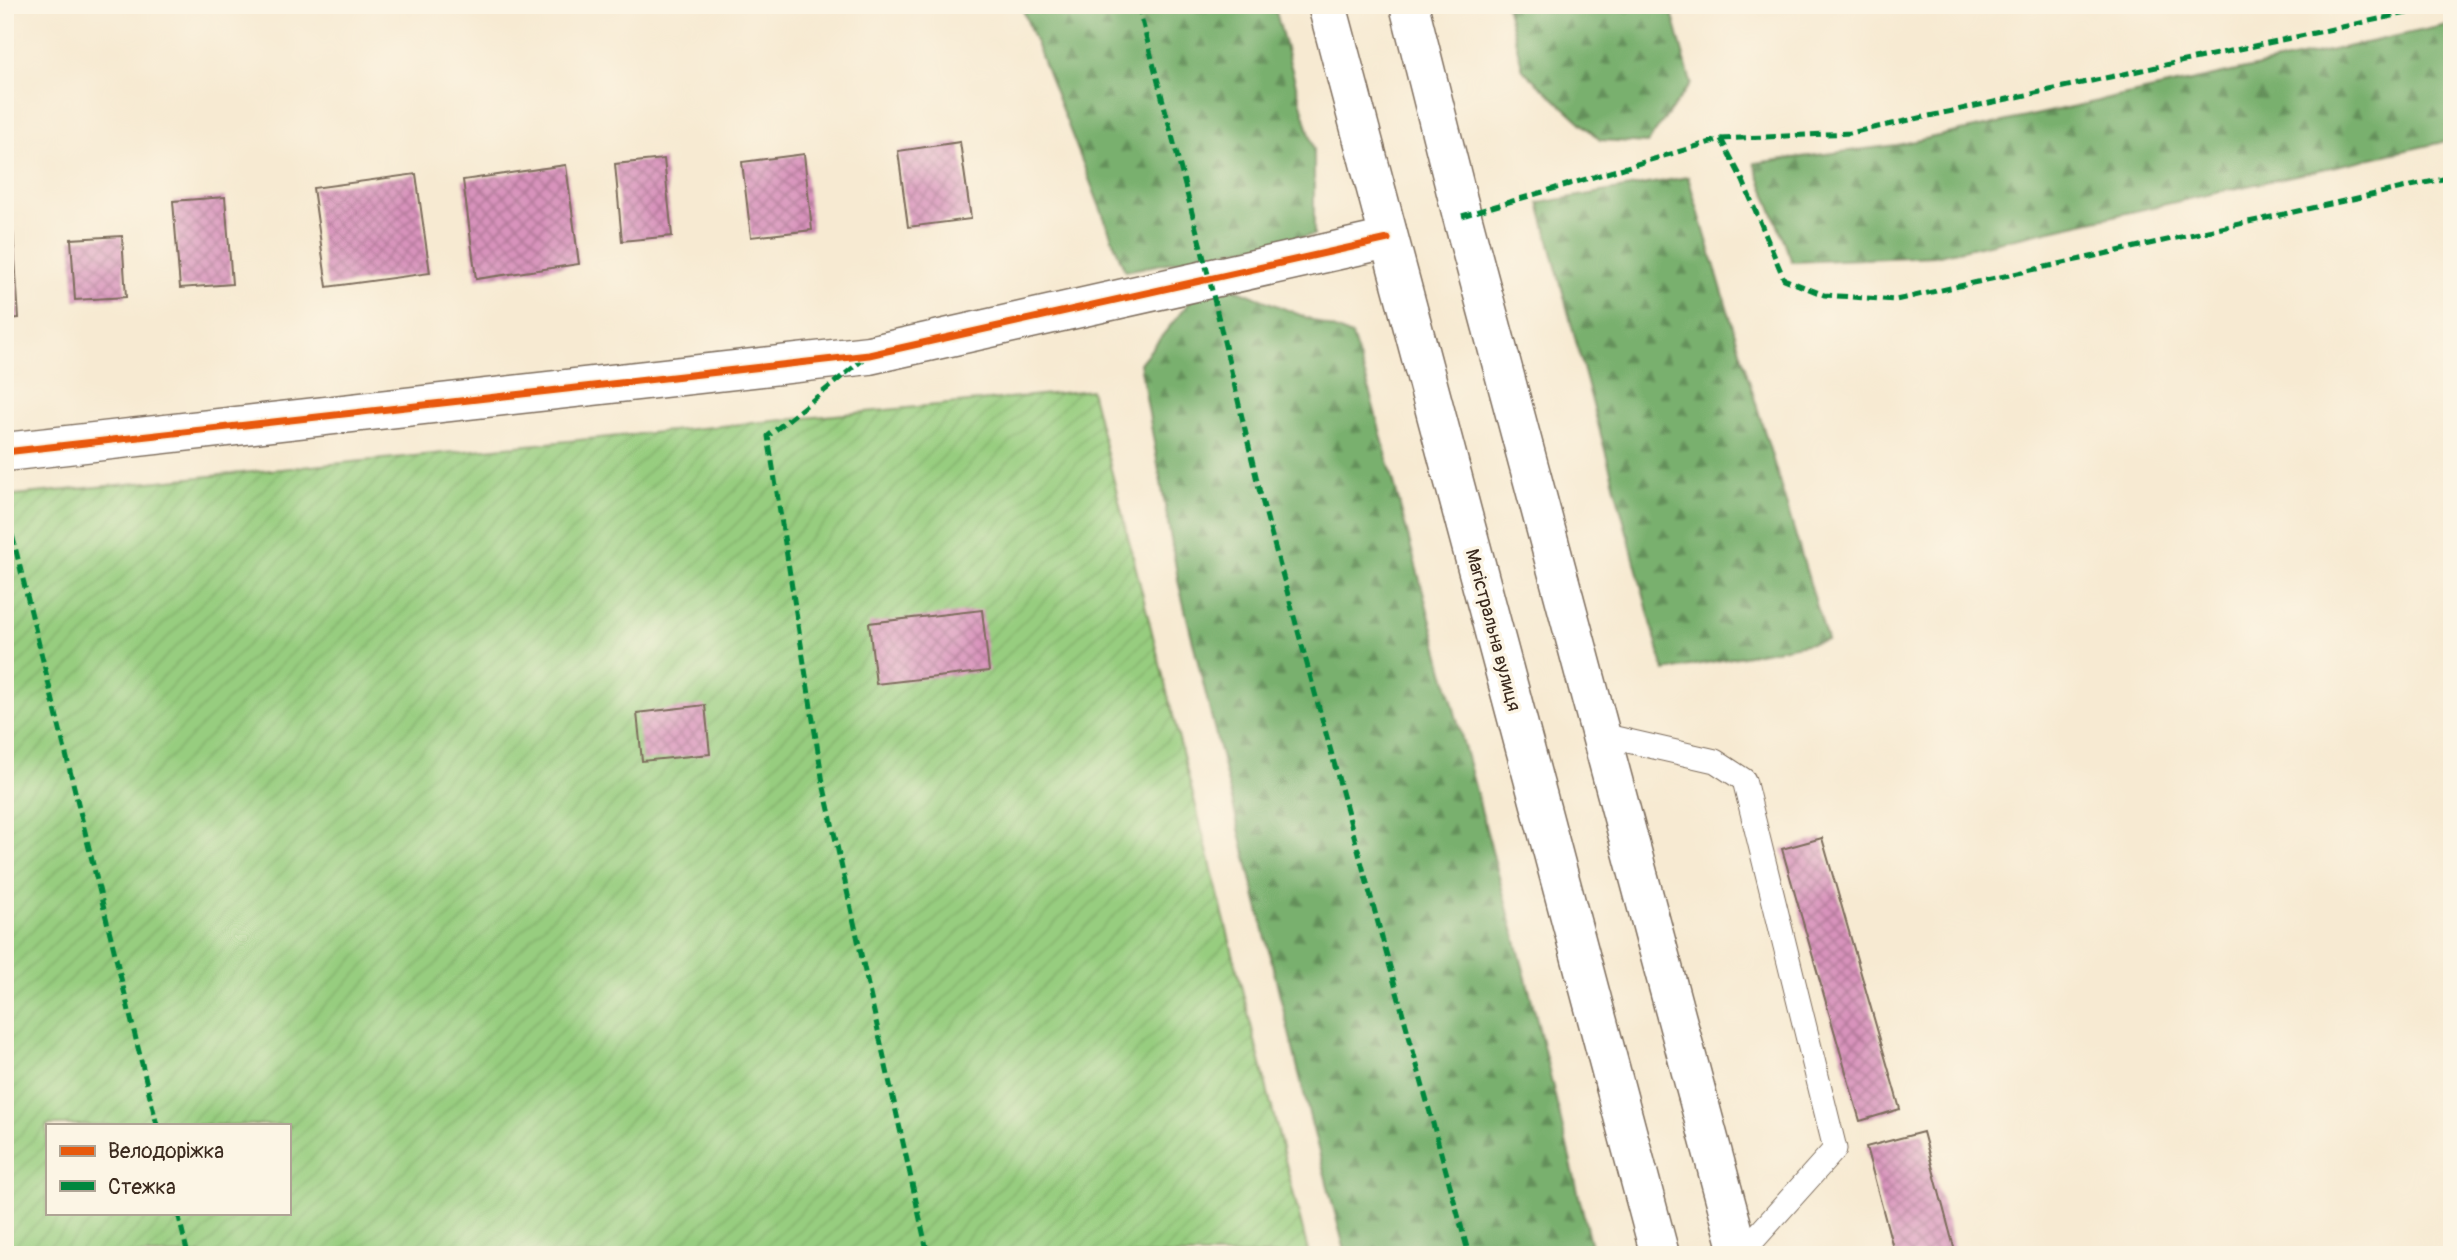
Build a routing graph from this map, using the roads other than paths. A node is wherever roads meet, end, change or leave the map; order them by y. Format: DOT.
graph roads {
  1 [pos="1327,5"];
  2 [pos="1409,5"];
  3 [pos="1388,240"];
  4 [pos="5,452"];
  5 [pos="1602,735"];
  6 [pos="1660,1255"];
  7 [pos="1740,1255"];
  1 -- 3 [label="main road, Магістральна вулиця"];
  2 -- 5 [label="main road"];
  3 -- 4 [label="main road"];
  3 -- 6 [label="main road, Магістральна вулиця"];
  5 -- 7 [label="main road"];
  5 -- 7 [label="lane"];
}
